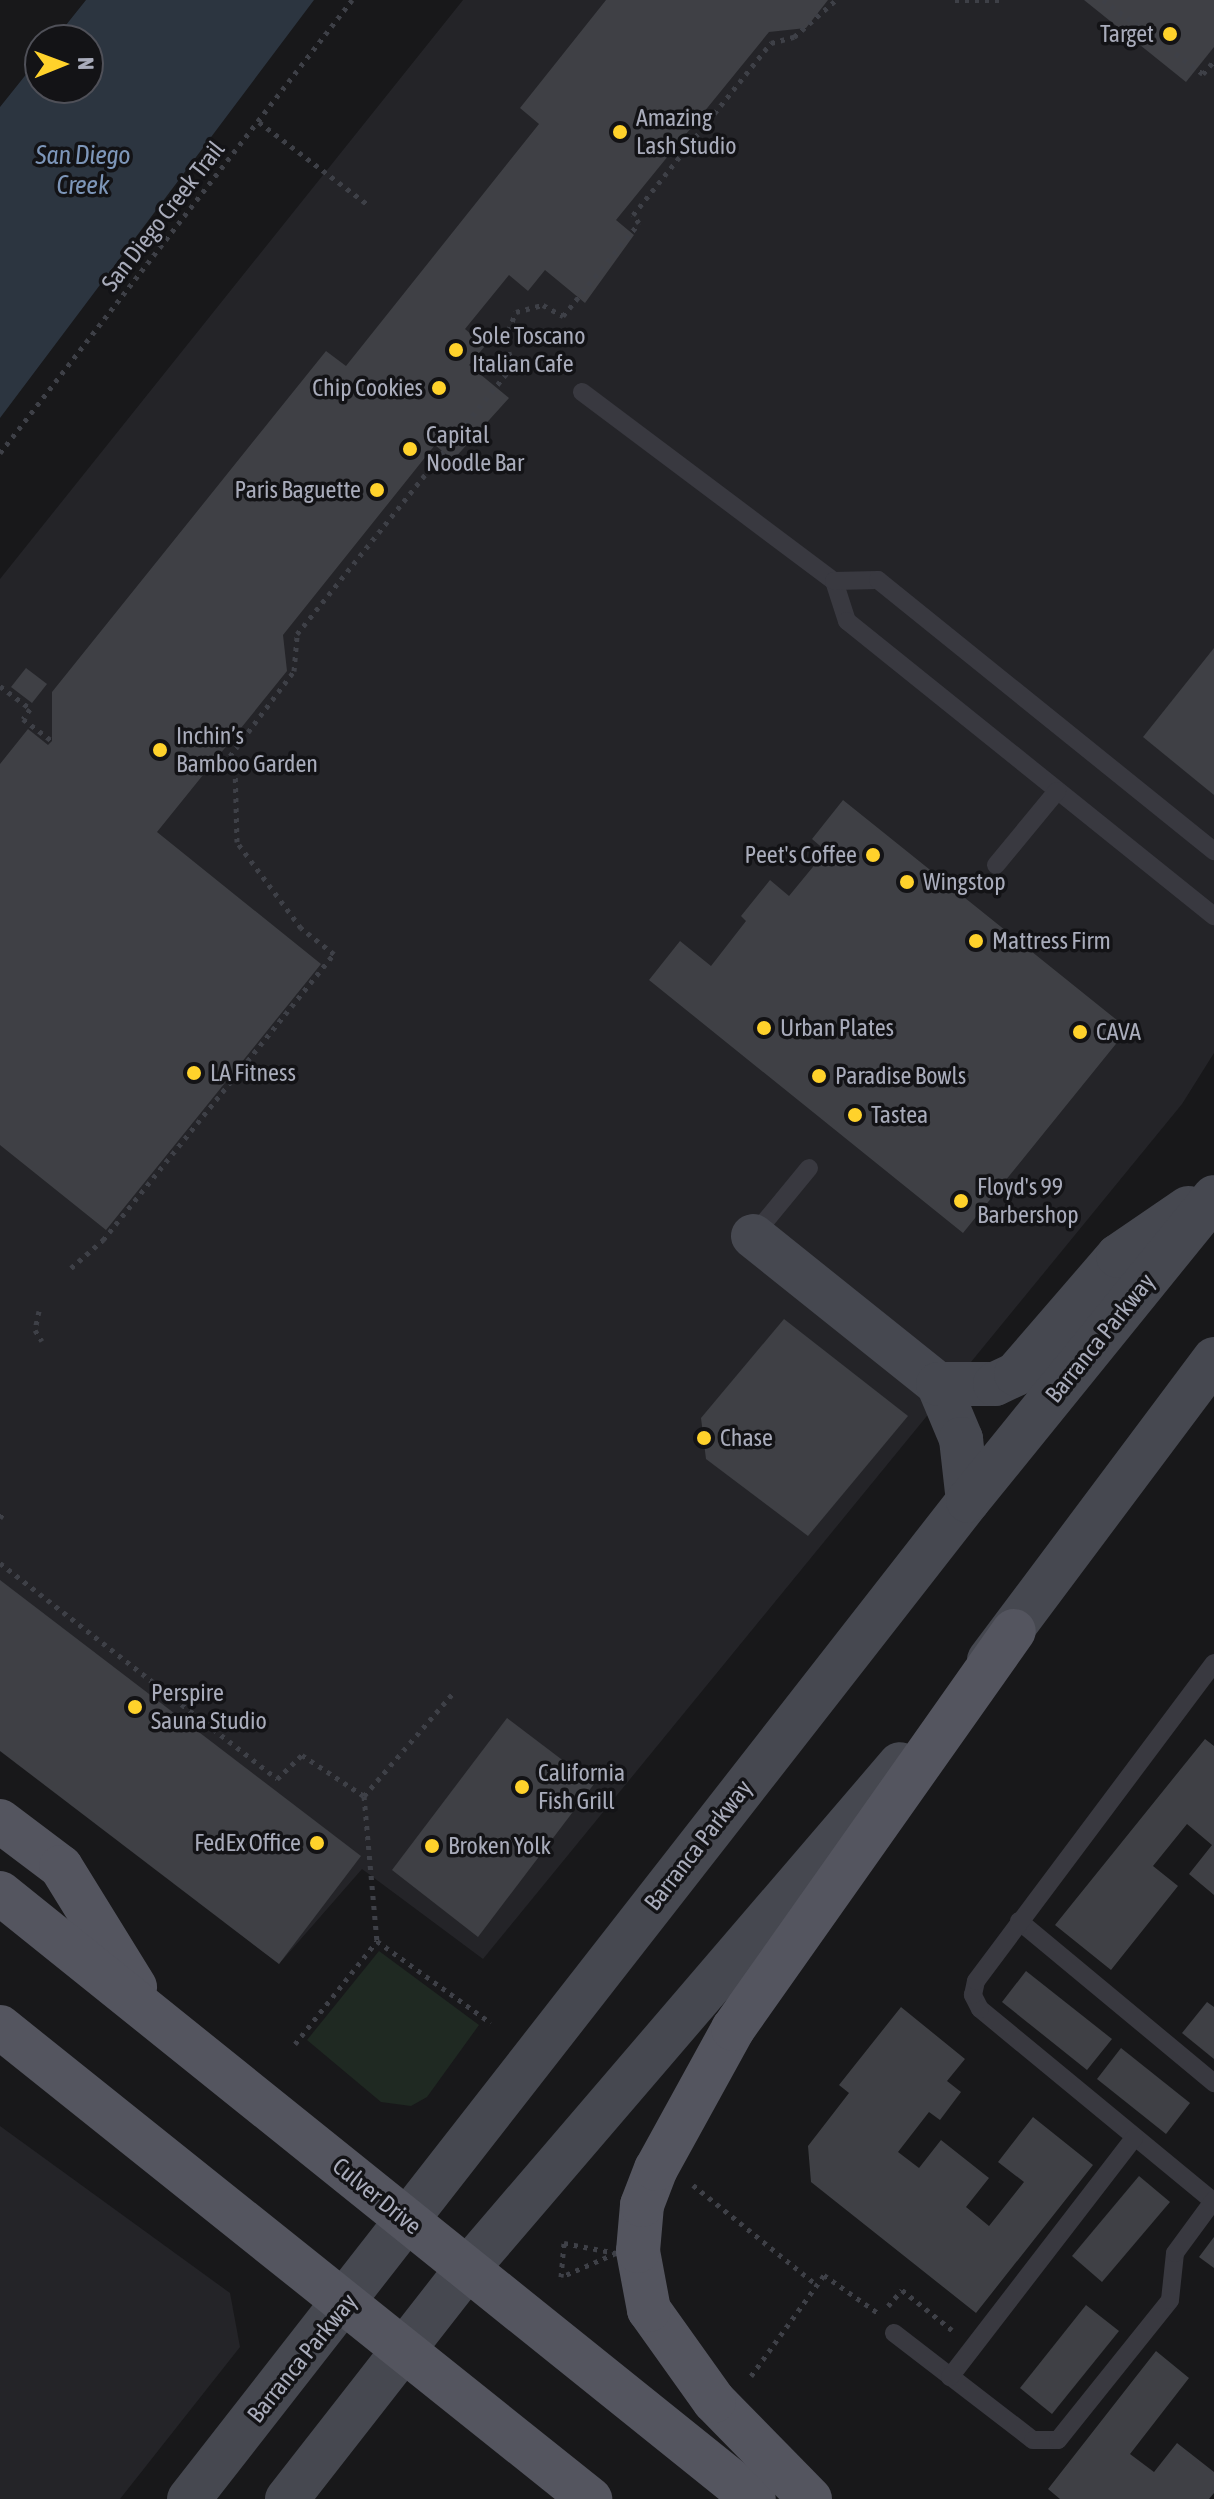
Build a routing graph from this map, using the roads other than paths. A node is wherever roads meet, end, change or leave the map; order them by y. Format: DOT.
graph roads {
  1 [pos="582,392"];
  2 [pos="834,581"];
  3 [pos="1057,791"];
  4 [pos="1214,851"];
  5 [pos="996,865"];
  6 [pos="1214,916"];
  7 [pos="809,1168"];
  8 [pos="1214,1190"];
  9 [pos="1214,1197"];
  10 [pos="753,1236"];
  11 [pos="1214,1359"];
  12 [pos="938,1384"];
  13 [pos="968,1501"];
  14 [pos="1014,1631"];
  15 [pos="1214,1663"];
  16 [pos="0,1821"];
  17 [pos="0,1893"];
  18 [pos="1019,1921"];
  19 [pos="153,2016"];
  20 [pos="0,2027"];
  21 [pos="1214,2083"];
  22 [pos="1134,2138"];
  23 [pos="1214,2201"];
  24 [pos="409,2220"];
  25 [pos="467,2269"];
  26 [pos="347,2303"];
  27 [pos="894,2333"];
  28 [pos="408,2349"];
  29 [pos="950,2377"];
  30 [pos="189,2499"];
  31 [pos="287,2499"];
  32 [pos="590,2499"];
  33 [pos="754,2499"];
  34 [pos="810,2499"];
  1 -- 2 [label="lane"];
  2 -- 3 [label="lane"];
  2 -- 4 [label="lane"];
  3 -- 5 [label="lane"];
  3 -- 6 [label="lane"];
  7 -- 10 [label="lane"];
  8 -- 12 [label="main road"];
  9 -- 13 [label="main road, Barranca Parkway"];
  10 -- 12 [label="main road"];
  11 -- 14 [label="main road"];
  12 -- 13 [label="main road"];
  13 -- 24 [label="main road, Barranca Parkway"];
  14 -- 25 [label="main road"];
  14 -- 34 [label="main road"];
  15 -- 18 [label="lane"];
  16 -- 19 [label="main road"];
  17 -- 19 [label="main road, Culver Drive"];
  18 -- 21 [label="lane"];
  18 -- 22 [label="lane"];
  19 -- 24 [label="main road, Culver Drive"];
  20 -- 26 [label="main road"];
  22 -- 23 [label="lane"];
  22 -- 29 [label="lane"];
  23 -- 29 [label="lane"];
  24 -- 25 [label="main road, Culver Drive"];
  24 -- 26 [label="main road, Barranca Parkway"];
  25 -- 28 [label="main road"];
  25 -- 33 [label="main road, Culver Drive"];
  26 -- 28 [label="main road"];
  26 -- 30 [label="main road, Barranca Parkway"];
  27 -- 29 [label="lane"];
  28 -- 31 [label="main road"];
  28 -- 32 [label="main road"];
}
